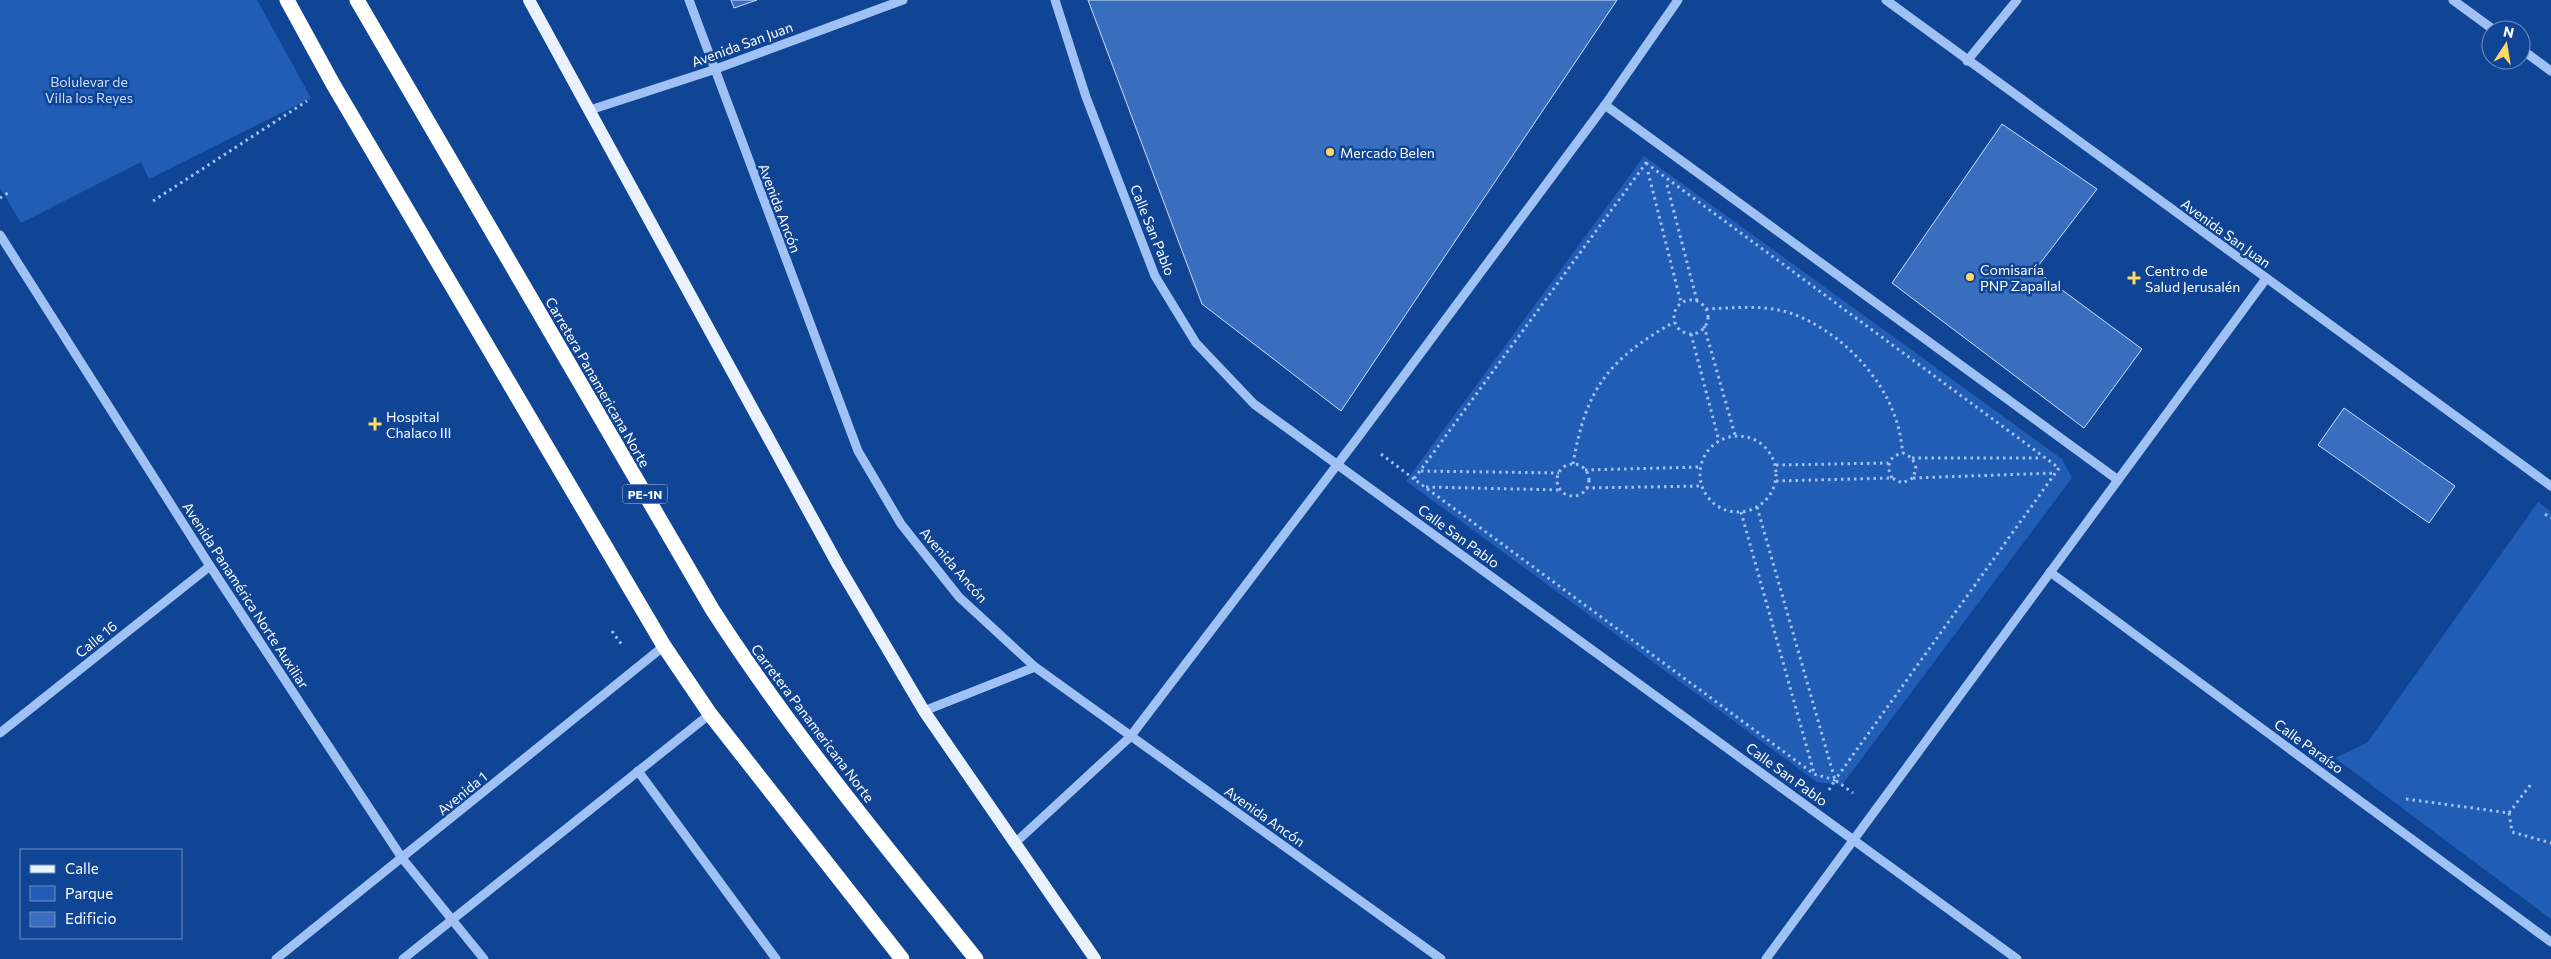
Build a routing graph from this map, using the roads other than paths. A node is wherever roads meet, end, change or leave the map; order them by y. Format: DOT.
graph roads {
  1 [pos="287,0"];
  2 [pos="357,0"];
  3 [pos="529,0"];
  4 [pos="689,0"];
  5 [pos="903,0"];
  6 [pos="1055,0"];
  7 [pos="1678,0"];
  8 [pos="1886,0"];
  9 [pos="2017,0"];
  10 [pos="2453,0"];
  11 [pos="2481,20"];
  12 [pos="2531,56"];
  13 [pos="1967,61"];
  14 [pos="714,70"];
  15 [pos="2551,71"];
  16 [pos="1606,106"];
  17 [pos="590,110"];
  18 [pos="1,239"];
  19 [pos="2265,280"];
  20 [pos="1338,464"];
  21 [pos="2118,480"];
  22 [pos="2551,486"];
  23 [pos="210,566"];
  24 [pos="2050,572"];
  25 [pos="664,646"];
  26 [pos="1035,667"];
  27 [pos="924,711"];
  28 [pos="710,714"];
  29 [pos="0,733"];
  30 [pos="1130,738"];
  31 [pos="638,771"];
  32 [pos="1853,840"];
  33 [pos="1015,843"];
  34 [pos="402,858"];
  35 [pos="452,920"];
  36 [pos="2551,942"];
  37 [pos="276,959"];
  38 [pos="403,959"];
  39 [pos="484,959"];
  40 [pos="776,959"];
  41 [pos="902,959"];
  42 [pos="976,959"];
  43 [pos="1096,959"];
  44 [pos="1441,959"];
  45 [pos="1766,959"];
  46 [pos="2018,959"];
  1 -- 25 [label="highway"];
  2 -- 42 [label="highway, Carretera Panamericana Norte / PE-1N"];
  3 -- 17 [label="main road"];
  4 -- 14 [label="street, Avenida Ancón"];
  5 -- 14 [label="street, Avenida San Juan"];
  6 -- 20 [label="street, Calle San Pablo"];
  7 -- 16 [label="street"];
  8 -- 13 [label="street, Avenida San Juan"];
  9 -- 13 [label="street"];
  10 -- 11 [label="street"];
  12 -- 15 [label="street"];
  13 -- 19 [label="street, Avenida San Juan"];
  14 -- 17 [label="street, Avenida San Juan"];
  14 -- 26 [label="street, Avenida Ancón"];
  16 -- 20 [label="street"];
  16 -- 21 [label="street"];
  17 -- 27 [label="main road"];
  18 -- 23 [label="street, Avenida Panamérica Norte Auxiliar"];
  19 -- 21 [label="street"];
  19 -- 22 [label="street, Avenida San Juan"];
  20 -- 30 [label="street"];
  20 -- 32 [label="street, Calle San Pablo"];
  21 -- 24 [label="street"];
  23 -- 29 [label="street, Calle 16"];
  23 -- 34 [label="street, Avenida Panamérica Norte Auxiliar"];
  24 -- 32 [label="street"];
  24 -- 36 [label="street, Calle Paraíso"];
  25 -- 28 [label="highway"];
  25 -- 34 [label="street, Avenida 1"];
  26 -- 27 [label="street"];
  26 -- 30 [label="street, Avenida Ancón"];
  27 -- 33 [label="main road"];
  28 -- 31 [label="street"];
  28 -- 41 [label="highway"];
  30 -- 33 [label="street"];
  30 -- 44 [label="street, Avenida Ancón"];
  31 -- 35 [label="street"];
  31 -- 40 [label="street"];
  32 -- 45 [label="street"];
  32 -- 46 [label="street, Calle San Pablo"];
  33 -- 43 [label="main road"];
  34 -- 35 [label="street, Avenida Panamérica Norte Auxiliar"];
  34 -- 37 [label="street, Avenida 1"];
  35 -- 38 [label="street"];
  35 -- 39 [label="street, Avenida Panamérica Norte Auxiliar"];
}
